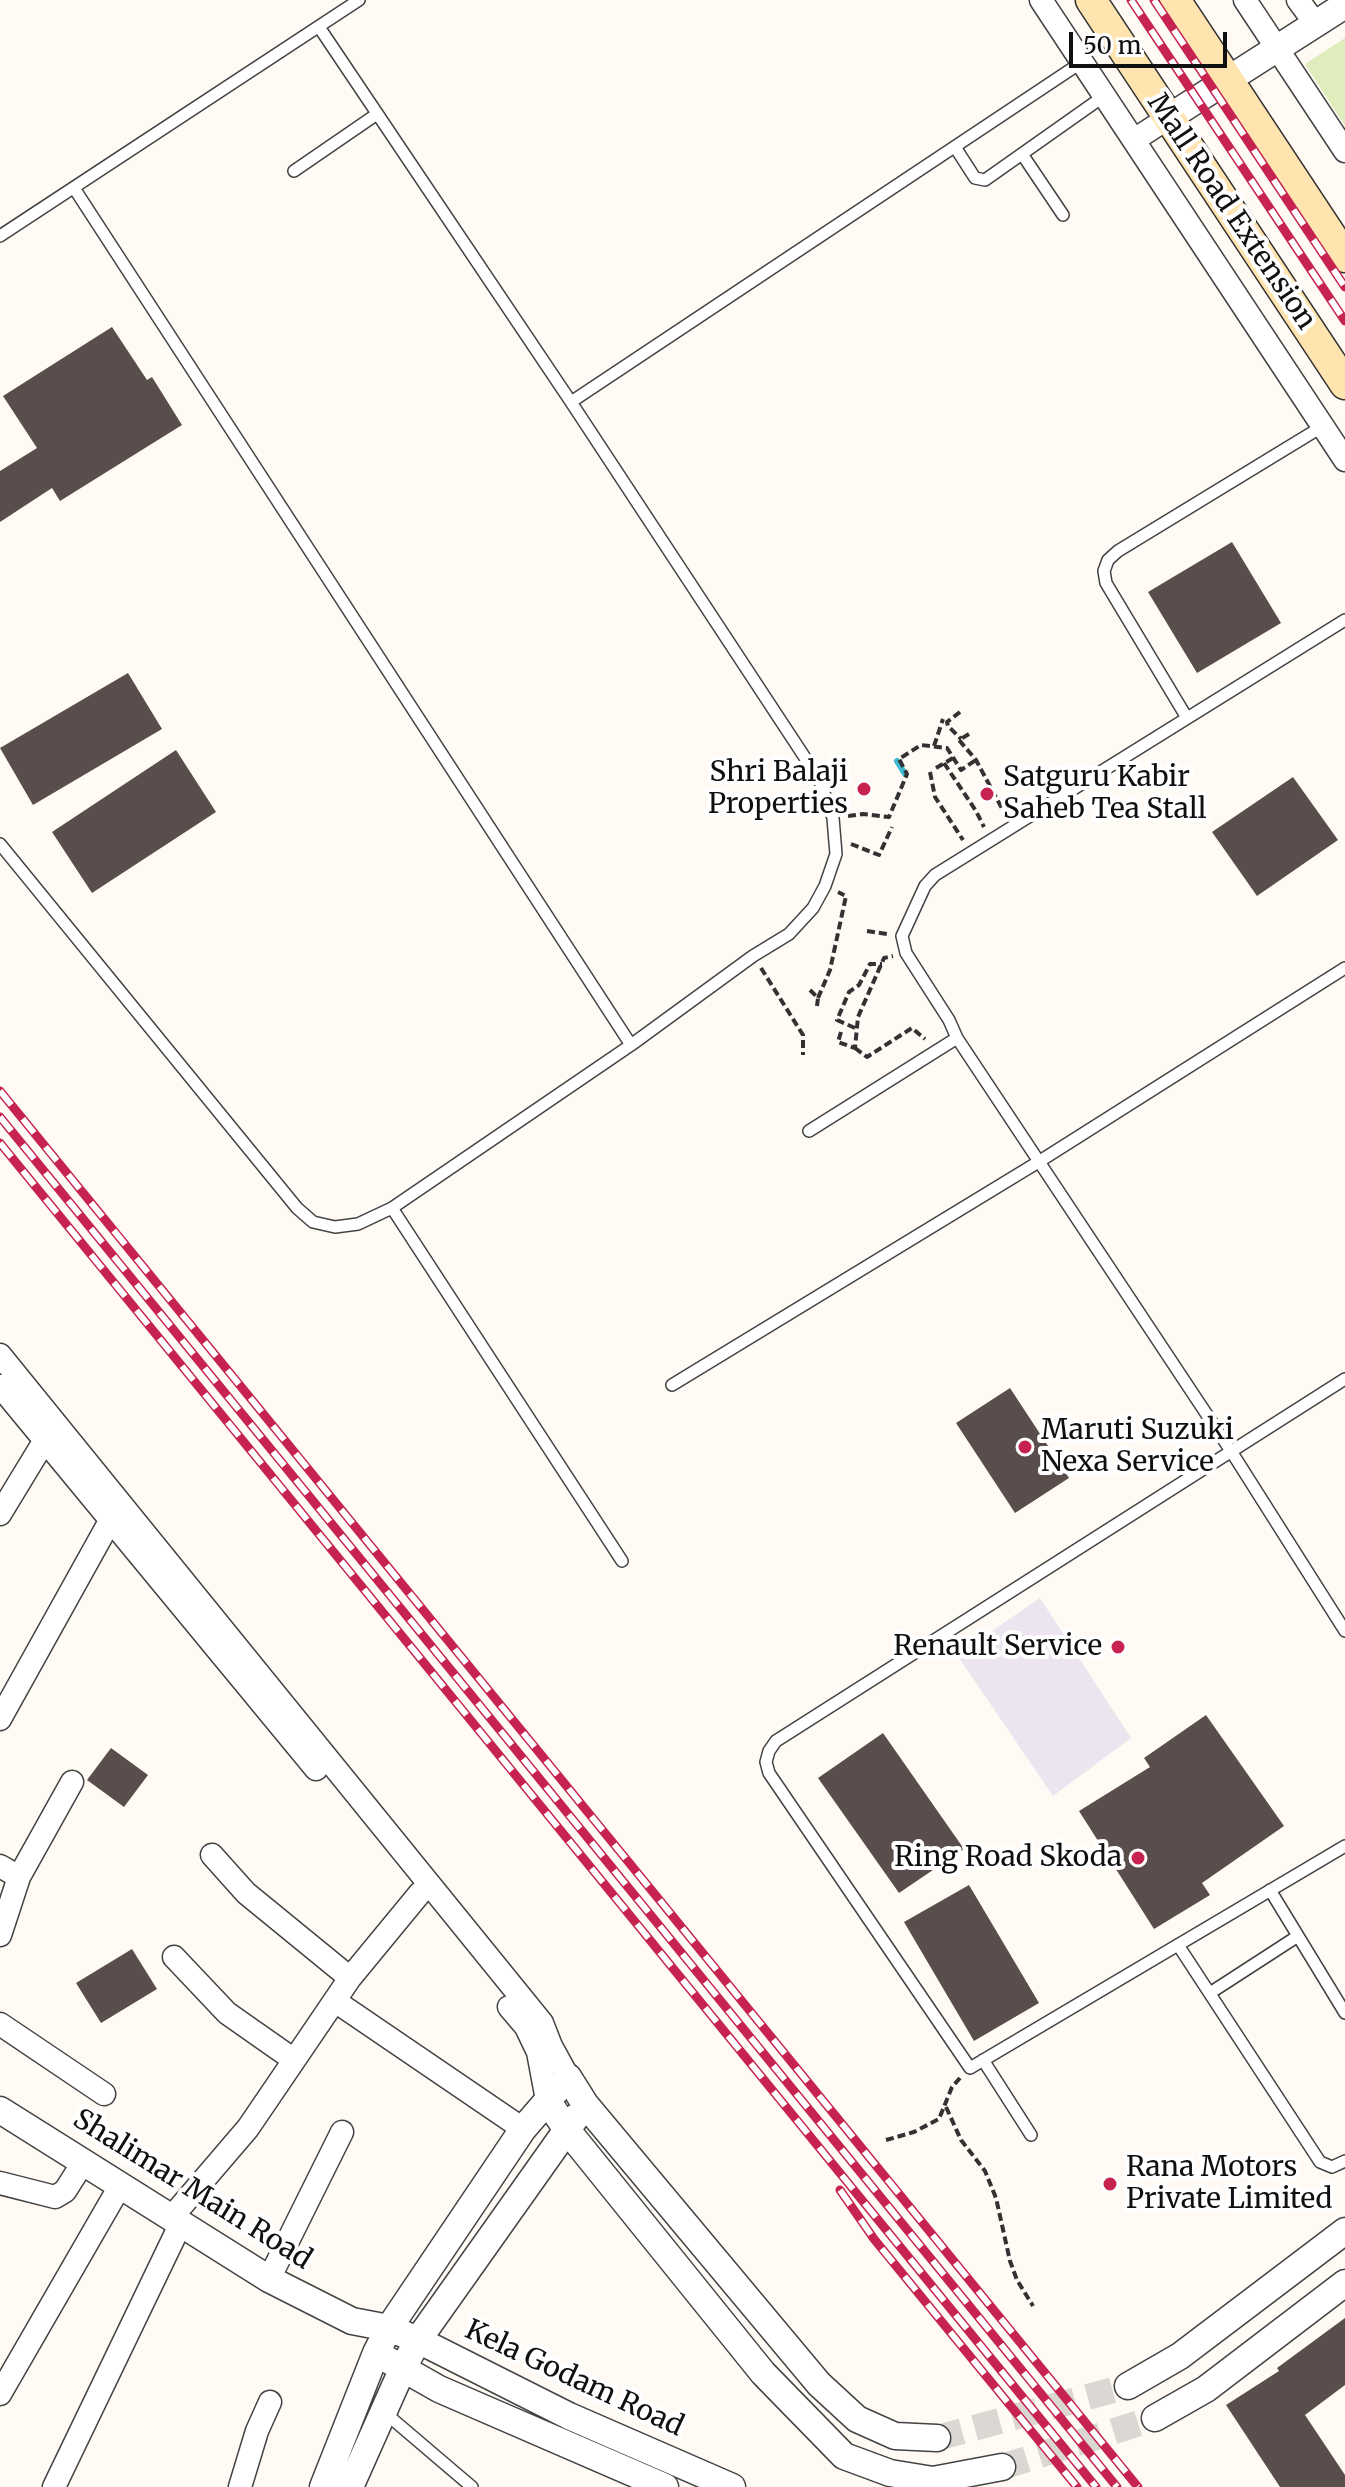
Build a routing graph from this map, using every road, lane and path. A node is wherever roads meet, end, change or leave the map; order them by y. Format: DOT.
graph roads {
  1 [pos="359,0"];
  2 [pos="1041,0"];
  3 [pos="1091,0"];
  4 [pos="1175,0"];
  5 [pos="1245,0"];
  6 [pos="1298,0"];
  7 [pos="1332,10"];
  8 [pos="319,27"];
  9 [pos="1277,48"];
  10 [pos="1082,62"];
  11 [pos="1228,80"];
  12 [pos="1104,96"];
  13 [pos="377,114"];
  14 [pos="1168,118"];
  15 [pos="1134,140"];
  16 [pos="955,147"];
  17 [pos="1345,151"];
  18 [pos="1022,154"];
  19 [pos="294,171"];
  20 [pos="74,188"];
  21 [pos="1063,215"];
  22 [pos="0,236"];
  23 [pos="1345,257"];
  24 [pos="1345,384"];
  25 [pos="571,402"];
  26 [pos="1323,426"];
  27 [pos="1345,460"];
  28 [pos="1345,620"];
  29 [pos="960,712"];
  30 [pos="1187,718"];
  31 [pos="943,719"];
  32 [pos="969,734"];
  33 [pos="961,739"];
  34 [pos="934,746"];
  35 [pos="953,758"];
  36 [pos="976,760"];
  37 [pos="944,763"];
  38 [pos="936,768"];
  39 [pos="930,772"];
  40 [pos="833,818"];
  41 [pos="892,827"];
  42 [pos="1012,827"];
  43 [pos="834,837"];
  44 [pos="991,840"];
  45 [pos="0,844"];
  46 [pos="971,852"];
  47 [pos="825,886"];
  48 [pos="906,953"];
  49 [pos="753,956"];
  50 [pos="882,964"];
  51 [pos="1345,968"];
  52 [pos="810,990"];
  53 [pos="818,998"];
  54 [pos="817,1006"];
  55 [pos="856,1028"];
  56 [pos="841,1032"];
  57 [pos="957,1038"];
  58 [pos="631,1045"];
  59 [pos="855,1048"];
  60 [pos="939,1049"];
  61 [pos="803,1055"];
  62 [pos="809,1131"];
  63 [pos="1040,1161"];
  64 [pos="392,1208"];
  65 [pos="0,1355"];
  66 [pos="1345,1379"];
  67 [pos="672,1385"];
  68 [pos="0,1386"];
  69 [pos="45,1440"];
  70 [pos="1231,1451"];
  71 [pos="0,1514"];
  72 [pos="110,1521"];
  73 [pos="622,1561"];
  74 [pos="1345,1631"];
  75 [pos="0,1719"];
  76 [pos="72,1782"];
  77 [pos="1345,1846"];
  78 [pos="212,1855"];
  79 [pos="10,1871"];
  80 [pos="1270,1890"];
  81 [pos="420,1893"];
  82 [pos="0,1935"];
  83 [pos="1298,1936"];
  84 [pos="1178,1945"];
  85 [pos="174,1957"];
  86 [pos="350,1978"];
  87 [pos="1210,1993"];
  88 [pos="335,2001"];
  89 [pos="1345,2013"];
  90 [pos="0,2024"];
  91 [pos="294,2060"];
  92 [pos="983,2060"];
  93 [pos="970,2068"];
  94 [pos="568,2077"];
  95 [pos="104,2094"];
  96 [pos="547,2100"];
  97 [pos="585,2104"];
  98 [pos="946,2107"];
  99 [pos="0,2110"];
  100 [pos="523,2129"];
  101 [pos="567,2130"];
  102 [pos="342,2132"];
  103 [pos="1031,2135"];
  104 [pos="886,2140"];
  105 [pos="84,2161"];
  106 [pos="1345,2161"];
  107 [pos="0,2183"];
  108 [pos="120,2186"];
  109 [pos="176,2220"];
  110 [pos="1345,2231"];
  111 [pos="269,2279"];
  112 [pos="1345,2283"];
  113 [pos="1033,2306"];
  114 [pos="352,2321"];
  115 [pos="389,2328"];
  116 [pos="418,2340"];
  117 [pos="376,2353"];
  118 [pos="403,2368"];
  119 [pos="1128,2386"];
  120 [pos="0,2394"];
  121 [pos="270,2402"];
  122 [pos="383,2412"];
  123 [pos="1155,2418"];
  124 [pos="937,2438"];
  125 [pos="1002,2467"];
  126 [pos="355,2484"];
  127 [pos="54,2487"];
  128 [pos="240,2487"];
  129 [pos="323,2487"];
  130 [pos="472,2487"];
  131 [pos="665,2487"];
  132 [pos="732,2487"];
  1 -- 8 [label="lane"];
  2 -- 10 [label="street"];
  3 -- 14 [label="main road, Mall Road Extension"];
  4 -- 11 [label="main road"];
  5 -- 9 [label="street"];
  6 -- 7 [label="street"];
  7 -- 9 [label="street"];
  8 -- 13 [label="lane"];
  8 -- 20 [label="lane"];
  9 -- 11 [label="street"];
  9 -- 17 [label="street"];
  10 -- 12 [label="street"];
  10 -- 16 [label="lane"];
  11 -- 14 [label="street"];
  11 -- 23 [label="main road"];
  12 -- 15 [label="street"];
  12 -- 18 [label="lane"];
  13 -- 19 [label="lane"];
  13 -- 25 [label="lane"];
  14 -- 15 [label="street"];
  14 -- 24 [label="main road, Mall Road Extension"];
  15 -- 26 [label="street"];
  16 -- 18 [label="lane"];
  16 -- 25 [label="lane"];
  18 -- 21 [label="lane"];
  20 -- 22 [label="lane"];
  20 -- 58 [label="lane"];
  25 -- 40 [label="lane"];
  26 -- 27 [label="street"];
  26 -- 30 [label="lane"];
  28 -- 30 [label="lane"];
  29 -- 33 [label="path"];
  30 -- 42 [label="lane"];
  31 -- 34 [label="path"];
  32 -- 33 [label="path"];
  33 -- 36 [label="path"];
  34 -- 35 [label="path"];
  34 -- 40 [label="path"];
  35 -- 36 [label="path"];
  35 -- 37 [label="path"];
  36 -- 42 [label="path"];
  37 -- 38 [label="path"];
  37 -- 44 [label="path"];
  39 -- 46 [label="path"];
  40 -- 43 [label="lane"];
  41 -- 43 [label="path"];
  42 -- 44 [label="lane"];
  43 -- 47 [label="lane"];
  44 -- 46 [label="lane"];
  45 -- 64 [label="lane"];
  46 -- 48 [label="lane"];
  47 -- 49 [label="lane"];
  47 -- 53 [label="path"];
  48 -- 50 [label="path"];
  48 -- 57 [label="lane"];
  49 -- 58 [label="lane"];
  49 -- 61 [label="path"];
  50 -- 55 [label="path"];
  50 -- 55 [label="path"];
  51 -- 63 [label="lane"];
  52 -- 53 [label="path"];
  53 -- 54 [label="path"];
  55 -- 59 [label="path"];
  56 -- 59 [label="path"];
  57 -- 60 [label="lane"];
  57 -- 63 [label="lane"];
  58 -- 64 [label="lane"];
  59 -- 60 [label="path"];
  60 -- 62 [label="lane"];
  63 -- 67 [label="lane"];
  63 -- 70 [label="lane"];
  64 -- 73 [label="lane"];
  65 -- 94 [label="street"];
  66 -- 70 [label="lane"];
  68 -- 69 [label="street"];
  69 -- 71 [label="street"];
  69 -- 72 [label="street"];
  70 -- 74 [label="lane"];
  70 -- 93 [label="lane"];
  72 -- 75 [label="street"];
  72 -- 81 [label="street"];
  76 -- 79 [label="street"];
  77 -- 80 [label="lane"];
  78 -- 86 [label="street"];
  79 -- 82 [label="street"];
  80 -- 83 [label="lane"];
  80 -- 84 [label="lane"];
  81 -- 86 [label="street"];
  81 -- 96 [label="street"];
  83 -- 87 [label="lane"];
  83 -- 89 [label="lane"];
  84 -- 87 [label="lane"];
  84 -- 92 [label="lane"];
  85 -- 91 [label="street"];
  86 -- 88 [label="street"];
  87 -- 106 [label="lane"];
  88 -- 91 [label="street"];
  88 -- 100 [label="street"];
  90 -- 95 [label="street"];
  91 -- 109 [label="street"];
  92 -- 93 [label="lane"];
  92 -- 103 [label="lane"];
  93 -- 98 [label="path"];
  94 -- 96 [label="street"];
  94 -- 97 [label="street"];
  96 -- 100 [label="street"];
  96 -- 101 [label="street"];
  97 -- 101 [label="street"];
  97 -- 124 [label="street"];
  98 -- 104 [label="path"];
  98 -- 113 [label="path"];
  99 -- 105 [label="street, Shalimar Main Road"];
  100 -- 115 [label="street"];
  101 -- 116 [label="street"];
  101 -- 125 [label="street"];
  102 -- 111 [label="street"];
  105 -- 107 [label="street"];
  105 -- 108 [label="street, Shalimar Main Road"];
  108 -- 109 [label="street, Shalimar Main Road"];
  108 -- 120 [label="street"];
  109 -- 111 [label="street, Shalimar Main Road"];
  109 -- 127 [label="street"];
  110 -- 119 [label="street"];
  111 -- 114 [label="street, Shalimar Main Road"];
  112 -- 123 [label="street"];
  114 -- 115 [label="street, Shalimar Main Road"];
  114 -- 117 [label="street, Shalimar Main Road"];
  115 -- 116 [label="street, Kela Godam Road"];
  115 -- 117 [label="street"];
  116 -- 118 [label="street"];
  116 -- 132 [label="street, Kela Godam Road"];
  117 -- 118 [label="street"];
  117 -- 129 [label="street"];
  118 -- 122 [label="street"];
  118 -- 131 [label="street"];
  121 -- 128 [label="street"];
  122 -- 126 [label="street"];
  122 -- 130 [label="lane"];
}
